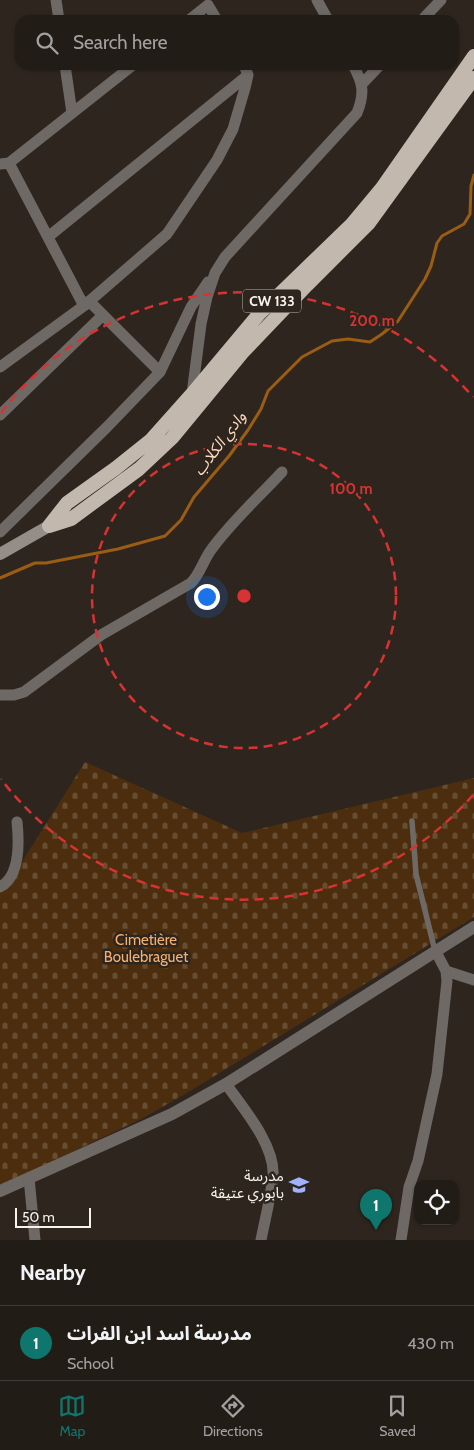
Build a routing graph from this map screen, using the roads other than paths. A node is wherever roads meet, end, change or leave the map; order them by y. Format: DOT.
graph roads {
  1 [pos="56,0"];
  2 [pos="318,0"];
  3 [pos="441,0"];
  4 [pos="58,15"];
  5 [pos="195,15"];
  6 [pos="214,15"];
  7 [pos="326,15"];
  8 [pos="427,15"];
  9 [pos="474,56"];
  10 [pos="66,70"];
  11 [pos="126,70"];
  12 [pos="246,70"];
  13 [pos="356,70"];
  14 [pos="375,70"];
  15 [pos="474,78"];
  16 [pos="362,84"];
  17 [pos="72,114"];
  18 [pos="4,164"];
  19 [pos="48,237"];
  20 [pos="214,273"];
  21 [pos="86,304"];
  22 [pos="103,315"];
  23 [pos="0,366"];
  24 [pos="160,372"];
  25 [pos="197,398"];
  26 [pos="0,415"];
  27 [pos="282,472"];
  28 [pos="50,526"];
  29 [pos="0,532"];
  30 [pos="0,554"];
  31 [pos="0,695"];
  32 [pos="412,821"];
  33 [pos="17,822"];
  34 [pos="1,885"];
  35 [pos="474,927"];
  36 [pos="436,952"];
  37 [pos="446,971"];
  38 [pos="474,980"];
  39 [pos="226,1084"];
  40 [pos="29,1178"];
  41 [pos="0,1191"];
  42 [pos="34,1240"];
  43 [pos="261,1240"];
  44 [pos="401,1240"];
  1 -- 4 [label="street"];
  2 -- 7 [label="street"];
  3 -- 8 [label="street"];
  5 -- 6 [label="street"];
  9 -- 25 [label="highway, CW 133"];
  10 -- 17 [label="street"];
  11 -- 17 [label="street"];
  12 -- 19 [label="street"];
  12 -- 21 [label="street"];
  13 -- 16 [label="street"];
  14 -- 16 [label="street"];
  15 -- 25 [label="highway, CW 133"];
  16 -- 20 [label="street"];
  17 -- 18 [label="street"];
  18 -- 19 [label="street"];
  19 -- 21 [label="street"];
  20 -- 24 [label="street"];
  20 -- 25 [label="street"];
  21 -- 22 [label="street"];
  21 -- 23 [label="street"];
  22 -- 24 [label="street"];
  22 -- 26 [label="street"];
  24 -- 29 [label="street"];
  25 -- 28 [label="highway, CW 133"];
  27 -- 31 [label="street"];
  28 -- 30 [label="main road, CW 133"];
  32 -- 36 [label="lane"];
  33 -- 34 [label="street"];
  35 -- 36 [label="street"];
  36 -- 37 [label="street"];
  36 -- 39 [label="street"];
  37 -- 38 [label="street"];
  37 -- 44 [label="street"];
  39 -- 40 [label="street"];
  39 -- 43 [label="street"];
  40 -- 41 [label="street"];
  40 -- 42 [label="street"];
}
